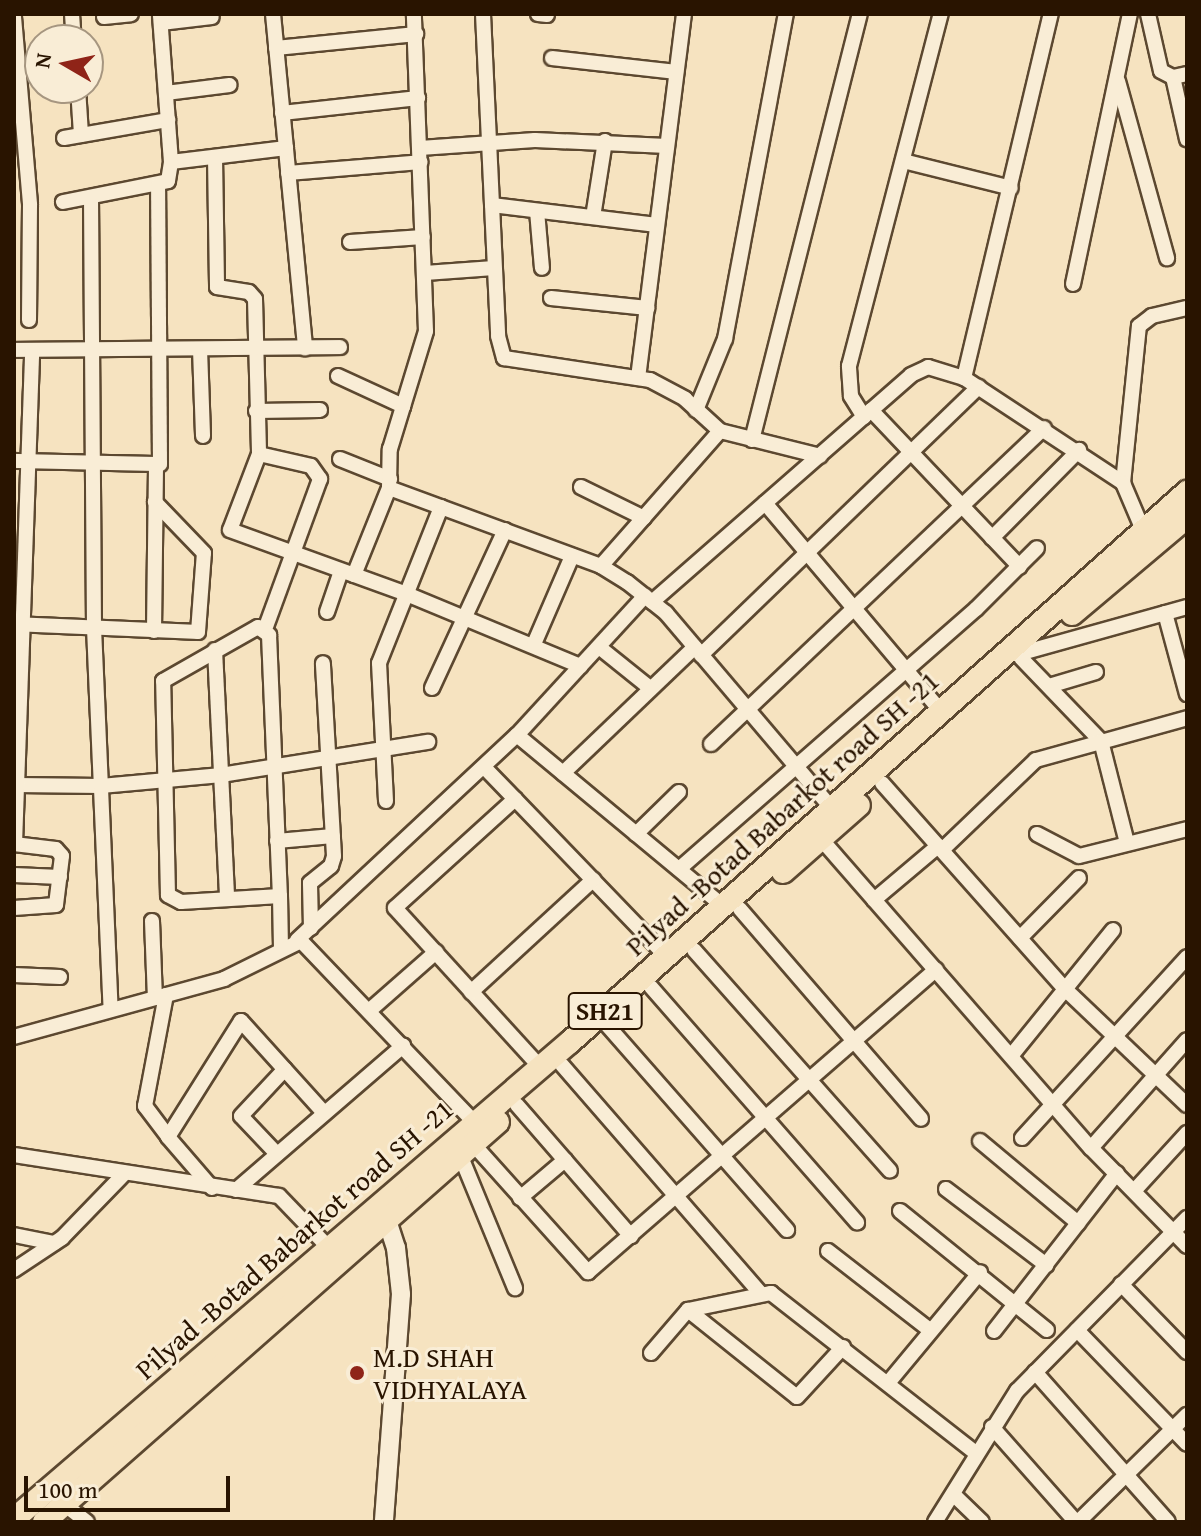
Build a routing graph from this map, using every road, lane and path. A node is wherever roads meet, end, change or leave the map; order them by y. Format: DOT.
graph roads {
  1 [pos="131,14"];
  2 [pos="273,14"];
  3 [pos="414,14"];
  4 [pos="483,14"];
  5 [pos="538,14"];
  6 [pos="684,14"];
  7 [pos="786,14"];
  8 [pos="860,14"];
  9 [pos="941,14"];
  10 [pos="1051,14"];
  11 [pos="1130,14"];
  12 [pos="1148,14"];
  13 [pos="547,15"];
  14 [pos="14,17"];
  15 [pos="104,17"];
  16 [pos="212,17"];
  17 [pos="160,18"];
  18 [pos="416,34"];
  19 [pos="276,48"];
  20 [pos="552,58"];
  21 [pos="676,72"];
  22 [pos="1180,76"];
  23 [pos="1117,78"];
  24 [pos="229,85"];
  25 [pos="166,93"];
  26 [pos="418,98"];
  27 [pos="79,104"];
  28 [pos="282,113"];
  29 [pos="168,120"];
  30 [pos="81,135"];
  31 [pos="64,138"];
  32 [pos="1187,139"];
  33 [pos="605,141"];
  34 [pos="489,142"];
  35 [pos="667,146"];
  36 [pos="286,148"];
  37 [pos="421,155"];
  38 [pos="215,157"];
  39 [pos="903,161"];
  40 [pos="171,162"];
  41 [pos="288,173"];
  42 [pos="158,185"];
  43 [pos="1011,188"];
  44 [pos="91,197"];
  45 [pos="63,202"];
  46 [pos="492,205"];
  47 [pos="537,211"];
  48 [pos="593,217"];
  49 [pos="657,225"];
  50 [pos="423,237"];
  51 [pos="350,242"];
  52 [pos="1167,258"];
  53 [pos="494,268"];
  54 [pos="542,268"];
  55 [pos="425,273"];
  56 [pos="1073,284"];
  57 [pos="551,298"];
  58 [pos="647,308"];
  59 [pos="1187,308"];
  60 [pos="29,320"];
  61 [pos="340,347"];
  62 [pos="305,348"];
  63 [pos="200,349"];
  64 [pos="256,349"];
  65 [pos="14,350"];
  66 [pos="32,350"];
  67 [pos="157,350"];
  68 [pos="91,351"];
  69 [pos="338,376"];
  70 [pos="638,378"];
  71 [pos="964,378"];
  72 [pos="979,387"];
  73 [pos="403,406"];
  74 [pos="320,410"];
  75 [pos="696,410"];
  76 [pos="256,411"];
  77 [pos="867,413"];
  78 [pos="1044,428"];
  79 [pos="720,431"];
  80 [pos="203,436"];
  81 [pos="752,440"];
  82 [pos="1079,450"];
  83 [pos="259,454"];
  84 [pos="913,454"];
  85 [pos="820,456"];
  86 [pos="340,459"];
  87 [pos="14,461"];
  88 [pos="31,461"];
  89 [pos="93,464"];
  90 [pos="156,467"];
  91 [pos="389,483"];
  92 [pos="1123,483"];
  93 [pos="581,487"];
  94 [pos="1187,492"];
  95 [pos="155,502"];
  96 [pos="765,503"];
  97 [pos="963,506"];
  98 [pos="441,507"];
  99 [pos="1187,517"];
  100 [pos="644,518"];
  101 [pos="505,530"];
  102 [pos="1143,530"];
  103 [pos="992,538"];
  104 [pos="1037,548"];
  105 [pos="808,553"];
  106 [pos="295,555"];
  107 [pos="572,556"];
  108 [pos="601,566"];
  109 [pos="1020,567"];
  110 [pos="347,573"];
  111 [pos="404,593"];
  112 [pos="648,599"];
  113 [pos="1074,603"];
  114 [pos="1187,607"];
  115 [pos="855,609"];
  116 [pos="327,612"];
  117 [pos="1165,613"];
  118 [pos="464,616"];
  119 [pos="19,624"];
  120 [pos="94,628"];
  121 [pos="265,629"];
  122 [pos="154,631"];
  123 [pos="534,644"];
  124 [pos="599,647"];
  125 [pos="215,650"];
  126 [pos="698,651"];
  127 [pos="1025,654"];
  128 [pos="323,663"];
  129 [pos="580,666"];
  130 [pos="906,670"];
  131 [pos="1096,672"];
  132 [pos="1049,686"];
  133 [pos="432,688"];
  134 [pos="650,688"];
  135 [pos="1187,694"];
  136 [pos="748,710"];
  137 [pos="941,711"];
  138 [pos="1187,718"];
  139 [pos="517,735"];
  140 [pos="1101,741"];
  141 [pos="428,742"];
  142 [pos="711,744"];
  143 [pos="383,750"];
  144 [pos="328,760"];
  145 [pos="795,765"];
  146 [pos="484,767"];
  147 [pos="274,769"];
  148 [pos="563,773"];
  149 [pos="221,775"];
  150 [pos="165,780"];
  151 [pos="882,783"];
  152 [pos="17,785"];
  153 [pos="101,786"];
  154 [pos="679,792"];
  155 [pos="515,799"];
  156 [pos="386,801"];
  157 [pos="832,809"];
  158 [pos="1187,829"];
  159 [pos="636,834"];
  160 [pos="1037,834"];
  161 [pos="333,836"];
  162 [pos="821,839"];
  163 [pos="277,841"];
  164 [pos="1127,843"];
  165 [pos="14,844"];
  166 [pos="940,848"];
  167 [pos="679,869"];
  168 [pos="14,875"];
  169 [pos="60,877"];
  170 [pos="1079,878"];
  171 [pos="593,880"];
  172 [pos="280,896"];
  173 [pos="227,899"];
  174 [pos="874,900"];
  175 [pos="14,908"];
  176 [pos="731,908"];
  177 [pos="152,921"];
  178 [pos="311,928"];
  179 [pos="1113,930"];
  180 [pos="1020,938"];
  181 [pos="297,940"];
  182 [pos="281,949"];
  183 [pos="694,950"];
  184 [pos="436,952"];
  185 [pos="666,956"];
  186 [pos="1187,957"];
  187 [pos="936,970"];
  188 [pos="14,975"];
  189 [pos="60,977"];
  190 [pos="651,987"];
  191 [pos="1065,989"];
  192 [pos="471,992"];
  193 [pos="161,996"];
  194 [pos="111,1010"];
  195 [pos="370,1010"];
  196 [pos="607,1025"];
  197 [pos="1115,1036"];
  198 [pos="14,1037"];
  199 [pos="858,1040"];
  200 [pos="1187,1040"];
  201 [pos="403,1046"];
  202 [pos="1011,1056"];
  203 [pos="551,1066"];
  204 [pos="285,1069"];
  205 [pos="1155,1074"];
  206 [pos="809,1081"];
  207 [pos="1053,1103"];
  208 [pos="517,1105"];
  209 [pos="1187,1105"];
  210 [pos="324,1113"];
  211 [pos="767,1117"];
  212 [pos="921,1119"];
  213 [pos="1187,1133"];
  214 [pos="168,1137"];
  215 [pos="1022,1138"];
  216 [pos="980,1141"];
  217 [pos="470,1142"];
  218 [pos="1091,1148"];
  219 [pos="277,1154"];
  220 [pos="14,1155"];
  221 [pos="722,1155"];
  222 [pos="565,1160"];
  223 [pos="890,1171"];
  224 [pos="125,1173"];
  225 [pos="1117,1173"];
  226 [pos="212,1188"];
  227 [pos="946,1189"];
  228 [pos="236,1190"];
  229 [pos="1134,1191"];
  230 [pos="676,1196"];
  231 [pos="520,1198"];
  232 [pos="900,1211"];
  233 [pos="385,1213"];
  234 [pos="1187,1218"];
  235 [pos="857,1222"];
  236 [pos="1078,1223"];
  237 [pos="787,1230"];
  238 [pos="1173,1231"];
  239 [pos="14,1235"];
  240 [pos="631,1236"];
  241 [pos="54,1243"];
  242 [pos="1187,1246"];
  243 [pos="329,1248"];
  244 [pos="828,1251"];
  245 [pos="1046,1265"];
  246 [pos="14,1270"];
  247 [pos="980,1272"];
  248 [pos="1121,1284"];
  249 [pos="515,1288"];
  250 [pos="761,1294"];
  251 [pos="1017,1302"];
  252 [pos="688,1310"];
  253 [pos="1047,1330"];
  254 [pos="1077,1330"];
  255 [pos="931,1331"];
  256 [pos="994,1331"];
  257 [pos="843,1347"];
  258 [pos="1187,1352"];
  259 [pos="651,1353"];
  260 [pos="1035,1372"];
  261 [pos="888,1383"];
  262 [pos="1187,1415"];
  263 [pos="992,1427"];
  264 [pos="1173,1429"];
  265 [pos="1187,1444"];
  266 [pos="977,1454"];
  267 [pos="1124,1477"];
  268 [pos="953,1494"];
  269 [pos="64,1504"];
  270 [pos="14,1519"];
  271 [pos="44,1522"];
  272 [pos="87,1522"];
  273 [pos="384,1522"];
  274 [pos="935,1522"];
  275 [pos="982,1522"];
  276 [pos="1077,1522"];
  277 [pos="1168,1522"];
  1 -- 15 [label="street"];
  2 -- 19 [label="street"];
  3 -- 18 [label="street"];
  4 -- 34 [label="street"];
  5 -- 13 [label="street"];
  6 -- 21 [label="street"];
  7 -- 75 [label="street"];
  8 -- 81 [label="street"];
  9 -- 39 [label="street"];
  10 -- 43 [label="street"];
  11 -- 23 [label="street"];
  12 -- 22 [label="street"];
  14 -- 60 [label="street"];
  16 -- 17 [label="street"];
  17 -- 25 [label="street"];
  18 -- 19 [label="street"];
  18 -- 26 [label="street"];
  19 -- 28 [label="street"];
  20 -- 21 [label="street"];
  21 -- 35 [label="street"];
  22 -- 32 [label="street"];
  23 -- 52 [label="street"];
  23 -- 56 [label="street"];
  24 -- 25 [label="street"];
  25 -- 29 [label="street"];
  26 -- 28 [label="street"];
  26 -- 37 [label="street"];
  27 -- 30 [label="street"];
  28 -- 36 [label="street"];
  29 -- 30 [label="street"];
  29 -- 40 [label="street"];
  30 -- 31 [label="street"];
  33 -- 34 [label="street"];
  33 -- 35 [label="street"];
  33 -- 48 [label="street"];
  34 -- 37 [label="street"];
  34 -- 46 [label="street"];
  35 -- 49 [label="street"];
  36 -- 38 [label="street"];
  36 -- 41 [label="street"];
  37 -- 41 [label="street"];
  37 -- 50 [label="street"];
  38 -- 40 [label="street"];
  38 -- 64 [label="street"];
  39 -- 43 [label="street"];
  39 -- 77 [label="street"];
  40 -- 42 [label="street"];
  41 -- 62 [label="street"];
  42 -- 44 [label="street"];
  42 -- 67 [label="street"];
  43 -- 71 [label="street"];
  44 -- 45 [label="street"];
  44 -- 68 [label="street"];
  46 -- 47 [label="street"];
  46 -- 53 [label="street"];
  47 -- 48 [label="street"];
  47 -- 54 [label="street"];
  48 -- 49 [label="street"];
  49 -- 58 [label="street"];
  50 -- 51 [label="street"];
  50 -- 55 [label="street"];
  53 -- 55 [label="street"];
  53 -- 70 [label="street"];
  55 -- 73 [label="street"];
  57 -- 58 [label="street"];
  58 -- 70 [label="street"];
  59 -- 92 [label="street"];
  61 -- 62 [label="street"];
  62 -- 64 [label="street"];
  63 -- 64 [label="street"];
  63 -- 67 [label="street"];
  63 -- 80 [label="street"];
  64 -- 76 [label="street"];
  65 -- 66 [label="street"];
  66 -- 68 [label="street"];
  66 -- 88 [label="street"];
  67 -- 68 [label="street"];
  67 -- 90 [label="street"];
  68 -- 89 [label="street"];
  69 -- 73 [label="street"];
  70 -- 75 [label="street"];
  71 -- 72 [label="street"];
  71 -- 77 [label="street"];
  72 -- 78 [label="street"];
  72 -- 84 [label="street"];
  73 -- 91 [label="street"];
  74 -- 76 [label="street"];
  75 -- 79 [label="street"];
  76 -- 83 [label="street"];
  77 -- 84 [label="street"];
  77 -- 85 [label="street"];
  78 -- 82 [label="street"];
  78 -- 97 [label="street"];
  79 -- 81 [label="street"];
  79 -- 100 [label="street"];
  81 -- 85 [label="street"];
  82 -- 92 [label="street"];
  82 -- 103 [label="street"];
  83 -- 106 [label="street"];
  83 -- 106 [label="street"];
  84 -- 97 [label="street"];
  84 -- 105 [label="street"];
  85 -- 96 [label="street"];
  86 -- 91 [label="street"];
  87 -- 88 [label="street"];
  88 -- 89 [label="street"];
  88 -- 119 [label="street"];
  89 -- 90 [label="street"];
  89 -- 120 [label="street"];
  90 -- 95 [label="street"];
  91 -- 98 [label="street"];
  91 -- 110 [label="street"];
  92 -- 102 [label="street"];
  93 -- 100 [label="street"];
  94 -- 102 [label="main road, Pilyad -Botad Babarkot road SH -21 / SH21"];
  95 -- 122 [label="street"];
  95 -- 122 [label="street"];
  96 -- 105 [label="street"];
  96 -- 112 [label="street"];
  97 -- 103 [label="street"];
  97 -- 115 [label="street"];
  98 -- 101 [label="street"];
  98 -- 111 [label="street"];
  99 -- 113 [label="main road, Pilyad -Botad Babarkot road SH -21 / SH21"];
  100 -- 108 [label="street"];
  101 -- 107 [label="street"];
  101 -- 118 [label="street"];
  102 -- 113 [label="main road, Pilyad -Botad Babarkot road SH -21 / SH21"];
  103 -- 109 [label="street"];
  104 -- 109 [label="street"];
  105 -- 115 [label="street"];
  105 -- 126 [label="street"];
  106 -- 110 [label="street"];
  106 -- 121 [label="street"];
  107 -- 108 [label="street"];
  107 -- 123 [label="street"];
  108 -- 112 [label="street"];
  109 -- 130 [label="street"];
  110 -- 111 [label="street"];
  110 -- 116 [label="street"];
  111 -- 118 [label="street"];
  111 -- 143 [label="street"];
  112 -- 124 [label="street"];
  112 -- 126 [label="street"];
  113 -- 127 [label="main road, Pilyad -Botad Babarkot road SH -21 / SH21"];
  113 -- 137 [label="main road, Pilyad -Botad Babarkot road SH -21 / SH21"];
  114 -- 117 [label="street"];
  115 -- 130 [label="street"];
  115 -- 136 [label="street"];
  117 -- 127 [label="street"];
  117 -- 135 [label="street"];
  118 -- 123 [label="street"];
  118 -- 133 [label="street"];
  119 -- 120 [label="street"];
  119 -- 152 [label="street"];
  120 -- 122 [label="street"];
  120 -- 153 [label="street"];
  121 -- 125 [label="street"];
  121 -- 147 [label="street"];
  123 -- 129 [label="street"];
  124 -- 129 [label="street"];
  124 -- 134 [label="street"];
  125 -- 149 [label="street"];
  125 -- 150 [label="street"];
  126 -- 134 [label="street"];
  126 -- 136 [label="street"];
  127 -- 132 [label="street"];
  127 -- 151 [label="main road, Pilyad -Botad Babarkot road SH -21 / SH21"];
  128 -- 144 [label="street"];
  129 -- 139 [label="street"];
  130 -- 137 [label="street"];
  130 -- 145 [label="street"];
  131 -- 132 [label="street"];
  132 -- 140 [label="street"];
  134 -- 148 [label="street"];
  136 -- 142 [label="street"];
  136 -- 145 [label="street"];
  137 -- 157 [label="main road, Pilyad -Botad Babarkot road SH -21 / SH21"];
  138 -- 140 [label="street"];
  139 -- 146 [label="street"];
  139 -- 148 [label="street"];
  140 -- 164 [label="street"];
  140 -- 166 [label="street"];
  141 -- 143 [label="street"];
  143 -- 144 [label="street"];
  143 -- 156 [label="street"];
  144 -- 147 [label="street"];
  144 -- 161 [label="street"];
  145 -- 157 [label="street"];
  145 -- 167 [label="street"];
  146 -- 155 [label="street"];
  146 -- 178 [label="street"];
  147 -- 149 [label="street"];
  147 -- 163 [label="street"];
  148 -- 159 [label="street"];
  149 -- 150 [label="street"];
  149 -- 173 [label="street"];
  150 -- 153 [label="street"];
  150 -- 173 [label="street"];
  151 -- 162 [label="main road, Pilyad -Botad Babarkot road SH -21 / SH21"];
  151 -- 166 [label="street"];
  152 -- 153 [label="street"];
  152 -- 165 [label="street"];
  153 -- 194 [label="street"];
  154 -- 159 [label="street"];
  155 -- 171 [label="street"];
  155 -- 184 [label="street"];
  157 -- 176 [label="main road, Pilyad -Botad Babarkot road SH -21 / SH21"];
  158 -- 164 [label="street"];
  159 -- 167 [label="street"];
  160 -- 164 [label="street"];
  161 -- 163 [label="street"];
  161 -- 178 [label="street"];
  162 -- 174 [label="street"];
  162 -- 176 [label="main road, Pilyad -Botad Babarkot road SH -21 / SH21"];
  163 -- 172 [label="street"];
  165 -- 169 [label="street"];
  166 -- 174 [label="street"];
  166 -- 180 [label="street"];
  167 -- 176 [label="street"];
  168 -- 169 [label="street"];
  169 -- 175 [label="street"];
  170 -- 180 [label="street"];
  171 -- 185 [label="street"];
  171 -- 192 [label="street"];
  172 -- 173 [label="street"];
  172 -- 182 [label="street"];
  174 -- 187 [label="street"];
  176 -- 183 [label="main road, Pilyad -Botad Babarkot road SH -21 / SH21"];
  176 -- 185 [label="main road, Pilyad -Botad Babarkot road SH -21 / SH21"];
  176 -- 199 [label="street"];
  177 -- 193 [label="street"];
  178 -- 181 [label="street"];
  179 -- 191 [label="street"];
  180 -- 191 [label="street"];
  181 -- 182 [label="street"];
  181 -- 195 [label="street"];
  182 -- 193 [label="street"];
  183 -- 190 [label="main road, Pilyad -Botad Babarkot road SH -21 / SH21"];
  183 -- 206 [label="street"];
  184 -- 192 [label="street"];
  184 -- 195 [label="street"];
  185 -- 203 [label="main road, Pilyad -Botad Babarkot road SH -21 / SH21"];
  186 -- 197 [label="street"];
  187 -- 199 [label="street"];
  187 -- 202 [label="street"];
  188 -- 189 [label="street"];
  190 -- 196 [label="main road, Pilyad -Botad Babarkot road SH -21 / SH21"];
  190 -- 211 [label="street"];
  191 -- 197 [label="street"];
  191 -- 202 [label="street"];
  192 -- 203 [label="street"];
  193 -- 194 [label="street"];
  193 -- 214 [label="street"];
  194 -- 198 [label="street"];
  195 -- 201 [label="street"];
  196 -- 203 [label="main road, Pilyad -Botad Babarkot road SH -21 / SH21"];
  196 -- 221 [label="street"];
  197 -- 205 [label="street"];
  197 -- 207 [label="street"];
  199 -- 206 [label="street"];
  199 -- 212 [label="street"];
  200 -- 205 [label="street"];
  201 -- 210 [label="street"];
  201 -- 217 [label="street"];
  202 -- 207 [label="street"];
  203 -- 208 [label="main road, Pilyad -Botad Babarkot road SH -21 / SH21"];
  203 -- 217 [label="main road, Pilyad -Botad Babarkot road SH -21 / SH21"];
  203 -- 230 [label="street"];
  204 -- 210 [label="street"];
  204 -- 214 [label="street"];
  204 -- 219 [label="street"];
  205 -- 209 [label="street"];
  205 -- 218 [label="street"];
  206 -- 211 [label="street"];
  206 -- 223 [label="street"];
  207 -- 215 [label="street"];
  207 -- 218 [label="street"];
  208 -- 217 [label="main road, Pilyad -Botad Babarkot road SH -21 / SH21"];
  208 -- 222 [label="street"];
  210 -- 219 [label="street"];
  211 -- 221 [label="street"];
  211 -- 235 [label="street"];
  213 -- 229 [label="street"];
  214 -- 226 [label="street"];
  216 -- 236 [label="street"];
  217 -- 231 [label="street"];
  217 -- 233 [label="main road, Pilyad -Botad Babarkot road SH -21 / SH21"];
  217 -- 233 [label="main road, Pilyad -Botad Babarkot road SH -21 / SH21"];
  217 -- 249 [label="street"];
  218 -- 225 [label="street"];
  219 -- 228 [label="street"];
  220 -- 224 [label="street"];
  221 -- 230 [label="street"];
  221 -- 237 [label="street"];
  222 -- 231 [label="street"];
  222 -- 240 [label="street"];
  224 -- 226 [label="street"];
  224 -- 241 [label="street"];
  225 -- 229 [label="street"];
  225 -- 236 [label="street"];
  226 -- 228 [label="street"];
  227 -- 245 [label="street"];
  228 -- 243 [label="street"];
  229 -- 238 [label="street"];
  230 -- 240 [label="street"];
  230 -- 250 [label="street"];
  231 -- 240 [label="street"];
  232 -- 247 [label="street"];
  233 -- 243 [label="main road, Pilyad -Botad Babarkot road SH -21 / SH21"];
  233 -- 269 [label="main road, Pilyad -Botad Babarkot road SH -21 / SH21"];
  233 -- 273 [label="street"];
  234 -- 238 [label="street"];
  236 -- 245 [label="street"];
  238 -- 242 [label="street"];
  238 -- 248 [label="street"];
  239 -- 241 [label="street"];
  241 -- 246 [label="street"];
  243 -- 270 [label="main road, Pilyad -Botad Babarkot road SH -21 / SH21"];
  244 -- 255 [label="street"];
  245 -- 251 [label="street"];
  247 -- 251 [label="street"];
  247 -- 255 [label="street"];
  248 -- 254 [label="street"];
  248 -- 258 [label="street"];
  250 -- 252 [label="street"];
  250 -- 257 [label="street"];
  251 -- 253 [label="street"];
  251 -- 256 [label="street"];
  252 -- 257 [label="street"];
  252 -- 259 [label="street"];
  254 -- 260 [label="street"];
  254 -- 264 [label="street"];
  255 -- 261 [label="street"];
  257 -- 261 [label="street"];
  260 -- 263 [label="street"];
  260 -- 267 [label="street"];
  261 -- 266 [label="street"];
  262 -- 264 [label="street"];
  263 -- 266 [label="street"];
  263 -- 276 [label="street"];
  264 -- 265 [label="street"];
  264 -- 267 [label="street"];
  266 -- 268 [label="street"];
  267 -- 276 [label="street"];
  267 -- 277 [label="street"];
  268 -- 274 [label="street"];
  268 -- 275 [label="street"];
  269 -- 271 [label="main road, Pilyad -Botad Babarkot road SH -21 / SH21"];
  269 -- 272 [label="street"];
}
